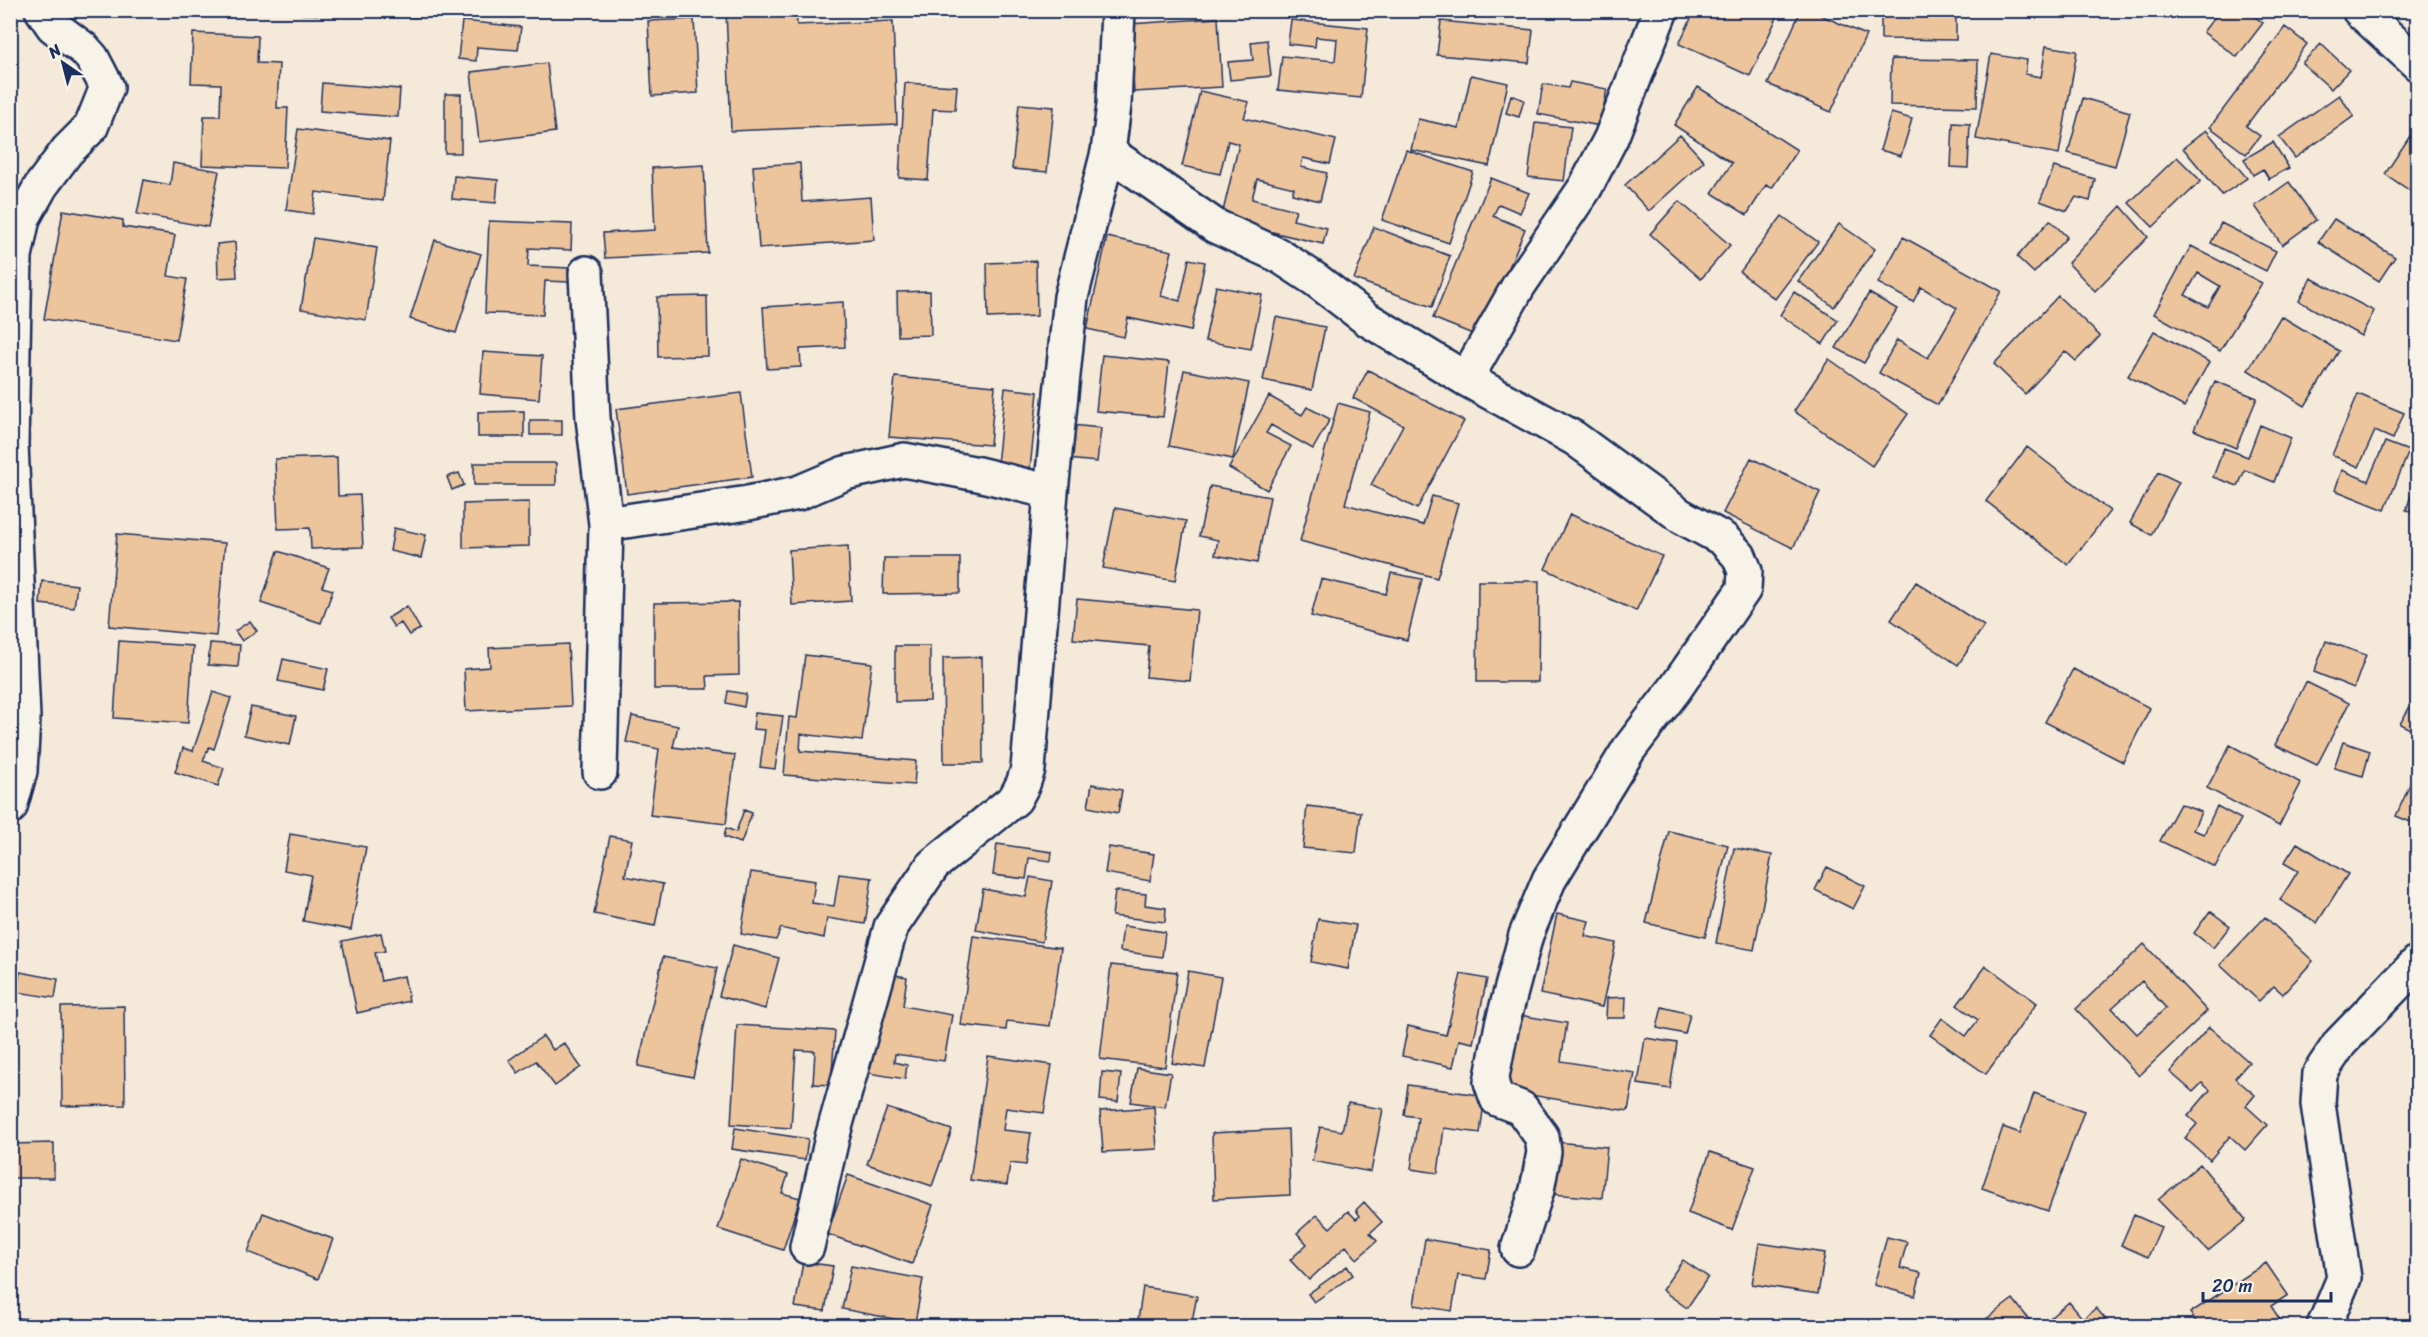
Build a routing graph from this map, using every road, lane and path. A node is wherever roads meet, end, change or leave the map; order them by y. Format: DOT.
graph roads {
  1 [pos="42,10"];
  2 [pos="1118,10"];
  3 [pos="1661,10"];
  4 [pos="2360,10"];
  5 [pos="2418,64"];
  6 [pos="1108,152"];
  7 [pos="586,273"];
  8 [pos="1466,379"];
  9 [pos="1051,492"];
  10 [pos="606,524"];
  11 [pos="600,772"];
  12 [pos="10,807"];
  13 [pos="2418,962"];
  14 [pos="807,1246"];
  15 [pos="1518,1249"];
  16 [pos="2324,1326"];
  1 -- 12 [label="street"];
  2 -- 6 [label="street"];
  3 -- 8 [label="street"];
  4 -- 5 [label="street"];
  6 -- 8 [label="street"];
  6 -- 9 [label="street"];
  7 -- 10 [label="street"];
  8 -- 15 [label="street"];
  9 -- 10 [label="street"];
  9 -- 14 [label="street"];
  10 -- 11 [label="street"];
  13 -- 16 [label="street"];
}
